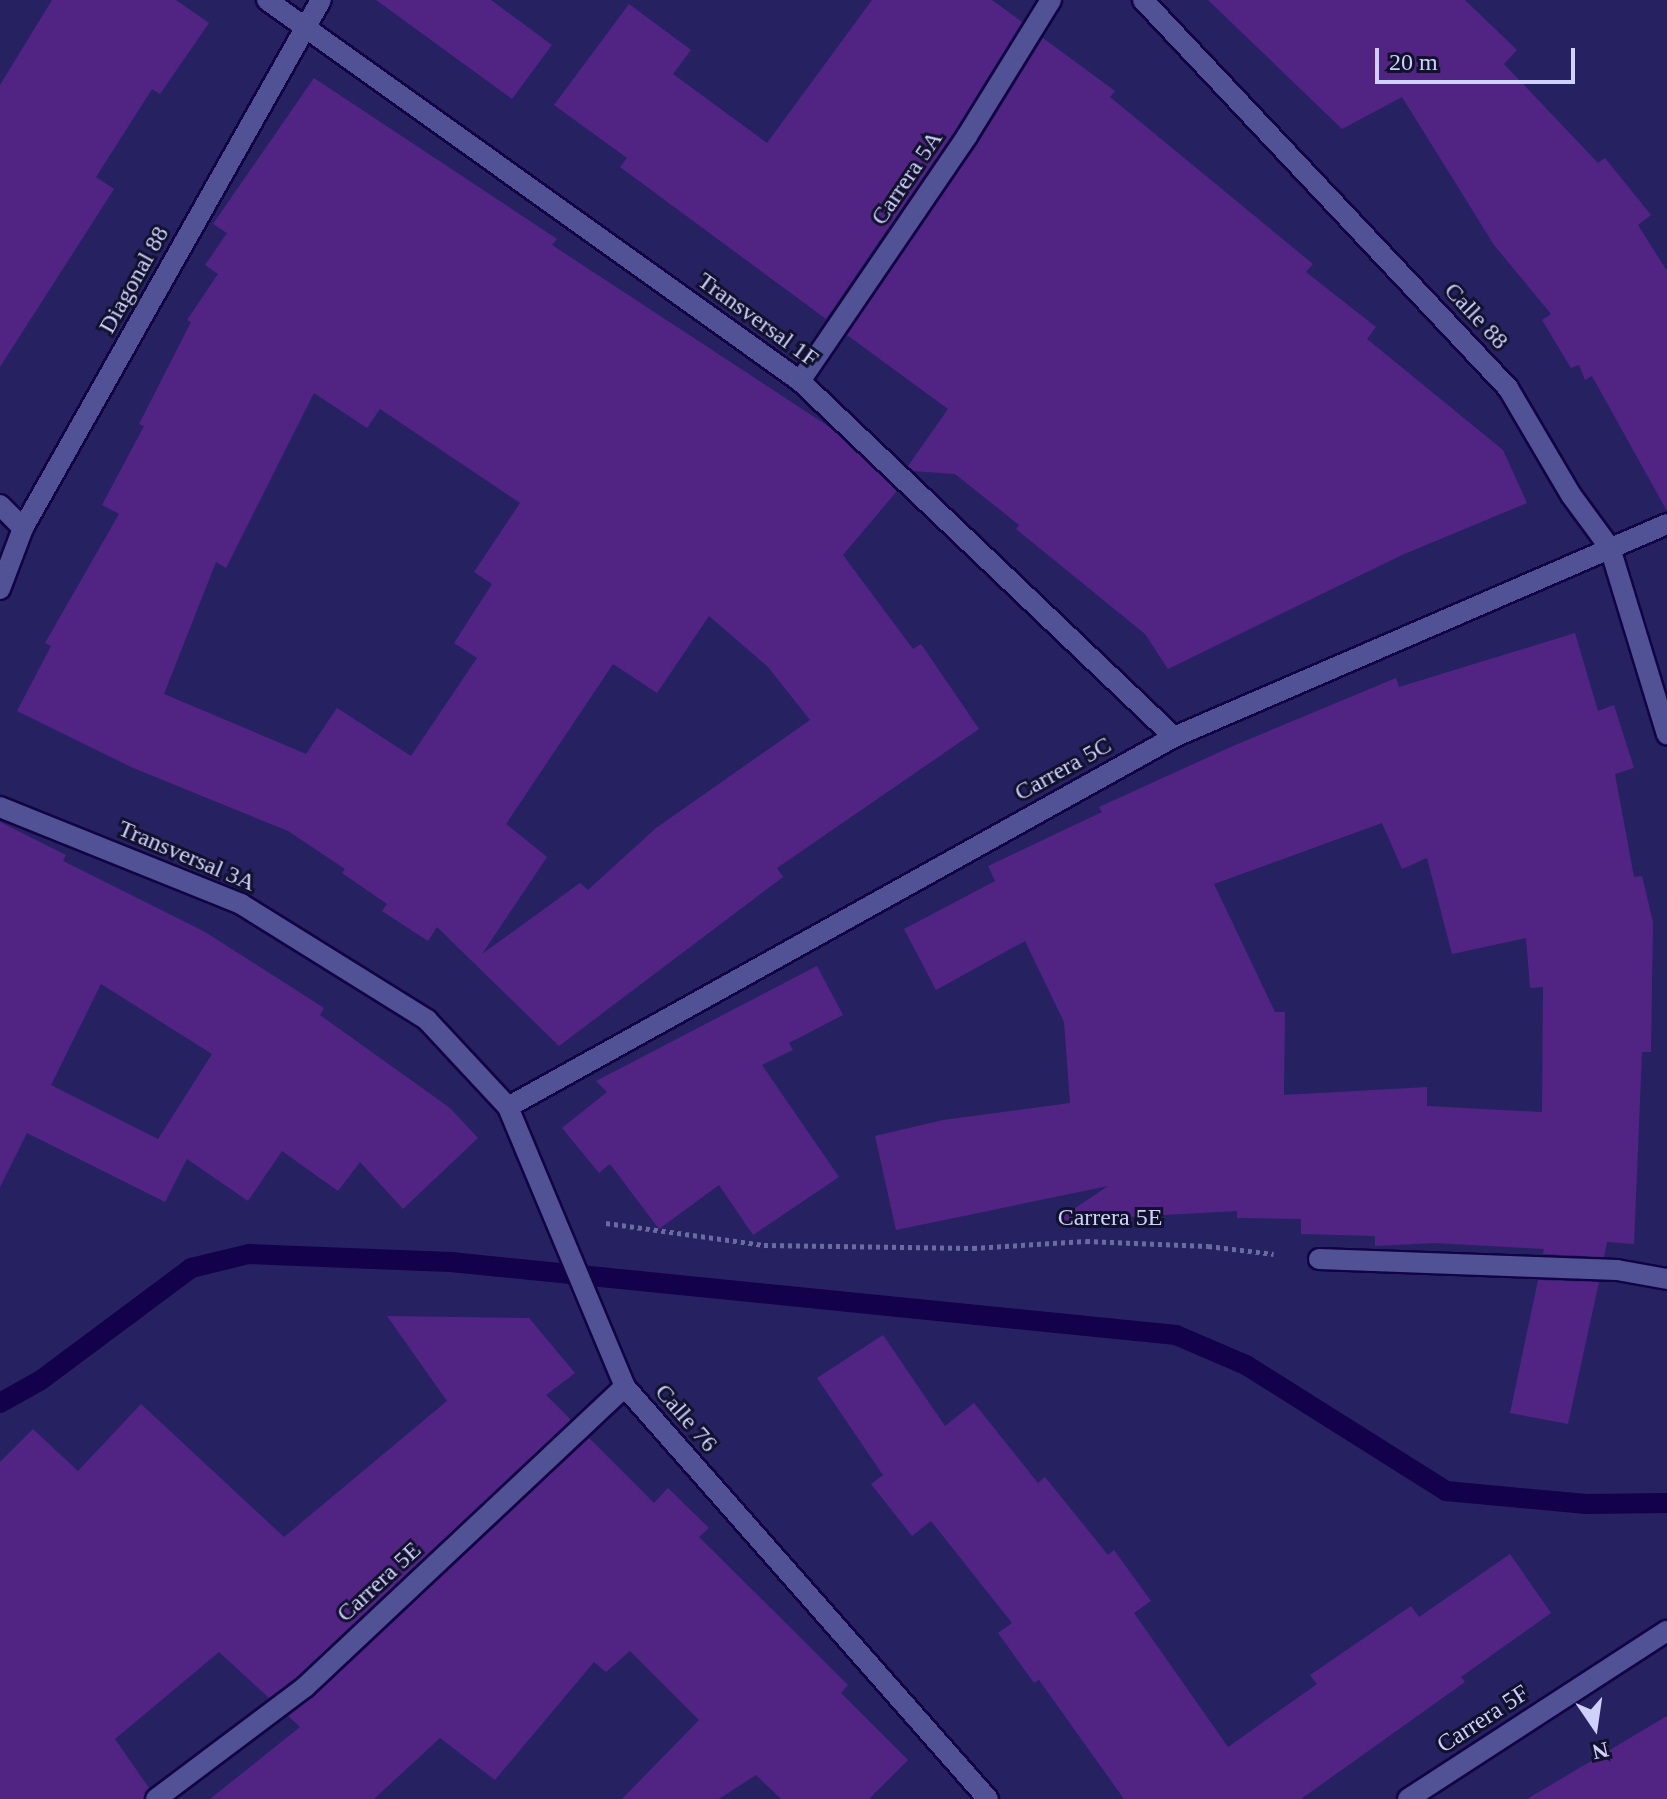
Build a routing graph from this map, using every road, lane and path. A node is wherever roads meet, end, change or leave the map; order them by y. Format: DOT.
graph roads {
  1 [pos="267,0"];
  2 [pos="321,0"];
  3 [pos="1051,0"];
  4 [pos="1143,0"];
  5 [pos="307,27"];
  6 [pos="800,381"];
  7 [pos="0,505"];
  8 [pos="1667,524"];
  9 [pos="23,528"];
  10 [pos="1610,548"];
  11 [pos="0,589"];
  12 [pos="1667,734"];
  13 [pos="1174,737"];
  14 [pos="0,807"];
  15 [pos="427,1020"];
  16 [pos="508,1107"];
  17 [pos="553,1213"];
  18 [pos="1319,1259"];
  19 [pos="1667,1279"];
  20 [pos="625,1387"];
  21 [pos="1667,1631"];
  22 [pos="156,1799"];
  23 [pos="988,1799"];
  24 [pos="1408,1799"];
  1 -- 5 [label="street, Transversal 1F"];
  2 -- 5 [label="street, Diagonal 88"];
  3 -- 6 [label="street, Carrera 5A"];
  4 -- 10 [label="street, Calle 88"];
  5 -- 6 [label="street, Transversal 1F"];
  5 -- 9 [label="street, Diagonal 88"];
  6 -- 13 [label="street, Transversal 1F"];
  7 -- 9 [label="street"];
  8 -- 10 [label="street, Carrera 5C"];
  9 -- 11 [label="street, Diagonal 88"];
  10 -- 12 [label="street, Calle 88"];
  10 -- 13 [label="street, Carrera 5C"];
  13 -- 16 [label="street, Carrera 5C"];
  14 -- 15 [label="street, Transversal 3A"];
  15 -- 16 [label="street, Calle 76"];
  16 -- 17 [label="street, Calle 76"];
  17 -- 18 [label="path, Carrera 5E"];
  17 -- 20 [label="street, Calle 76"];
  18 -- 19 [label="street"];
  20 -- 22 [label="street, Carrera 5E"];
  20 -- 23 [label="street, Calle 76"];
  21 -- 24 [label="street, Carrera 5F"];
}
